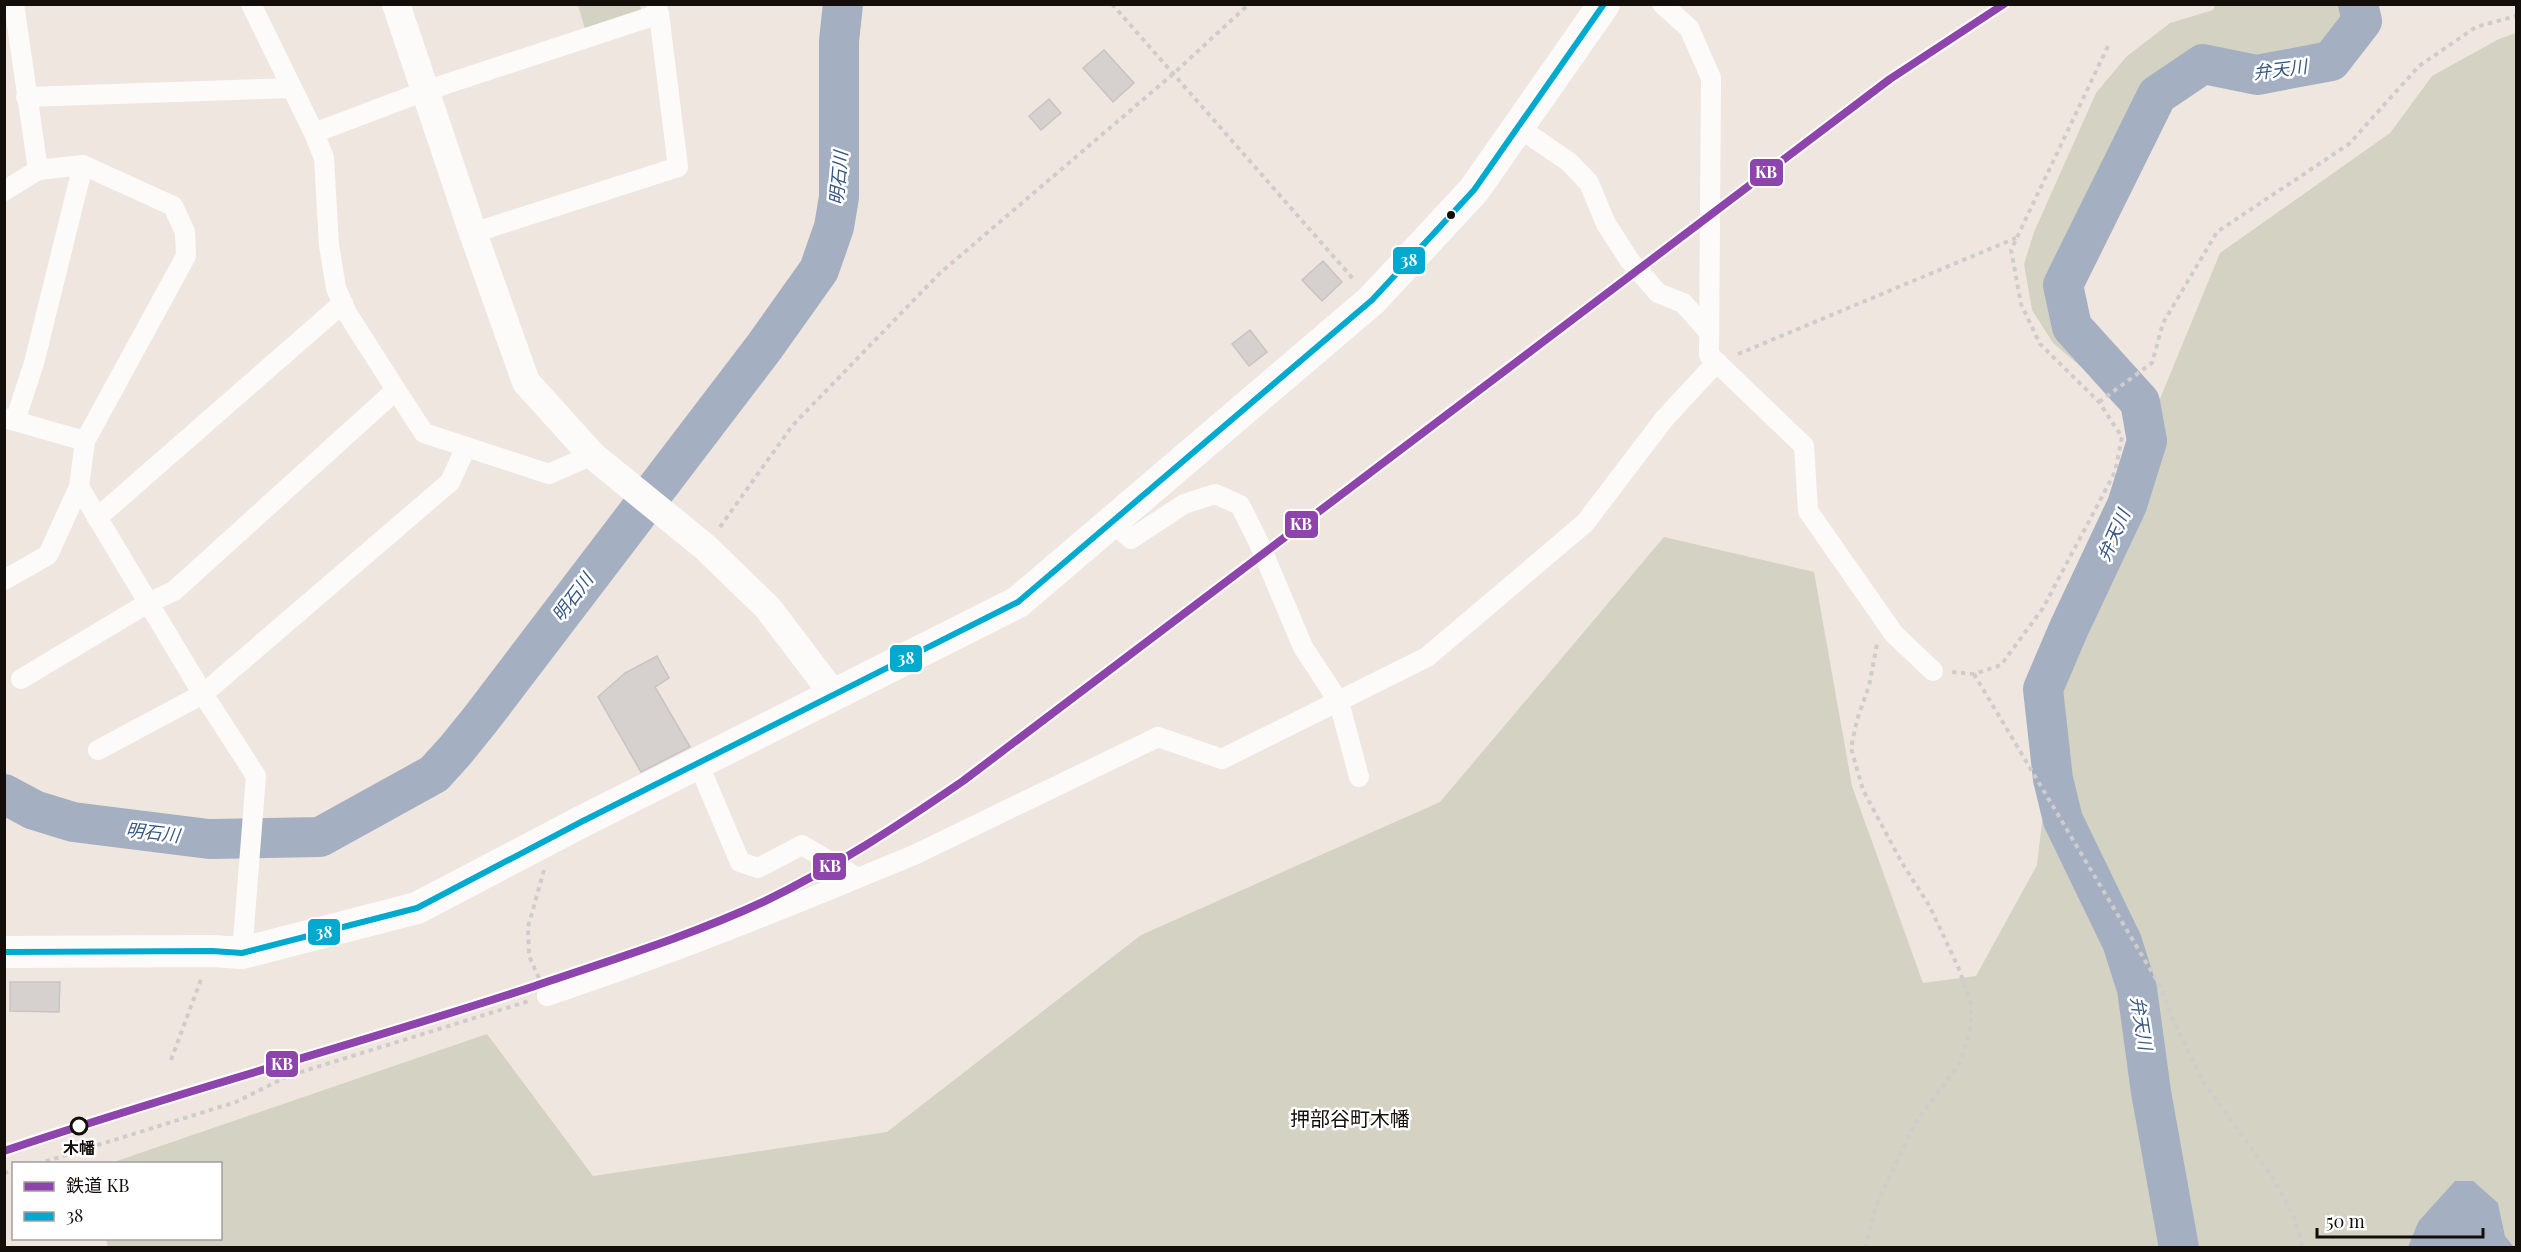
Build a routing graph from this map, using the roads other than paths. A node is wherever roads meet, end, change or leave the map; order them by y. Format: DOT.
graph roads {
  1 [pos="14,4"];
  2 [pos="251,4"];
  3 [pos="396,4"];
  4 [pos="1604,4"];
  5 [pos="1662,4"];
  6 [pos="657,9"];
  7 [pos="292,88"];
  8 [pos="425,91"];
  9 [pos="26,98"];
  10 [pos="1518,127"];
  11 [pos="314,133"];
  12 [pos="83,165"];
  13 [pos="38,170"];
  14 [pos="4,191"];
  15 [pos="473,233"];
  16 [pos="343,303"];
  17 [pos="1709,332"];
  18 [pos="1717,362"];
  19 [pos="396,390"];
  20 [pos="10,419"];
  21 [pos="85,441"];
  22 [pos="466,447"];
  23 [pos="592,455"];
  24 [pos="79,487"];
  25 [pos="97,518"];
  26 [pos="1112,522"];
  27 [pos="4,580"];
  28 [pos="148,603"];
  29 [pos="1933,671"];
  30 [pos="21,679"];
  31 [pos="203,694"];
  32 [pos="834,694"];
  33 [pos="1340,702"];
  34 [pos="98,750"];
  35 [pos="698,763"];
  36 [pos="1359,777"];
  37 [pos="858,878"];
  38 [pos="4,952"];
  39 [pos="226,952"];
  40 [pos="547,996"];
  1 -- 9 [label="street"];
  2 -- 7 [label="street"];
  3 -- 8 [label="street"];
  4 -- 10 [label="main road"];
  5 -- 17 [label="street"];
  6 -- 8 [label="street"];
  6 -- 15 [label="street"];
  7 -- 9 [label="street"];
  7 -- 11 [label="street"];
  8 -- 11 [label="street"];
  8 -- 15 [label="street"];
  9 -- 13 [label="street"];
  10 -- 17 [label="street"];
  10 -- 26 [label="main road"];
  11 -- 16 [label="street"];
  12 -- 13 [label="street"];
  12 -- 20 [label="street"];
  12 -- 21 [label="street"];
  13 -- 14 [label="street"];
  15 -- 23 [label="street"];
  16 -- 19 [label="street"];
  16 -- 25 [label="street"];
  17 -- 18 [label="street"];
  18 -- 29 [label="street"];
  18 -- 33 [label="street"];
  19 -- 22 [label="street"];
  19 -- 28 [label="street"];
  20 -- 21 [label="street"];
  21 -- 24 [label="street"];
  22 -- 23 [label="street"];
  22 -- 31 [label="street"];
  23 -- 32 [label="street"];
  24 -- 25 [label="street"];
  24 -- 27 [label="street"];
  25 -- 28 [label="street"];
  26 -- 32 [label="main road"];
  26 -- 33 [label="street"];
  28 -- 30 [label="street"];
  28 -- 31 [label="street"];
  31 -- 34 [label="street"];
  31 -- 39 [label="street"];
  32 -- 35 [label="main road"];
  33 -- 36 [label="street"];
  33 -- 37 [label="street"];
  35 -- 37 [label="street"];
  35 -- 39 [label="main road"];
  37 -- 40 [label="street"];
  38 -- 39 [label="main road"];
}
